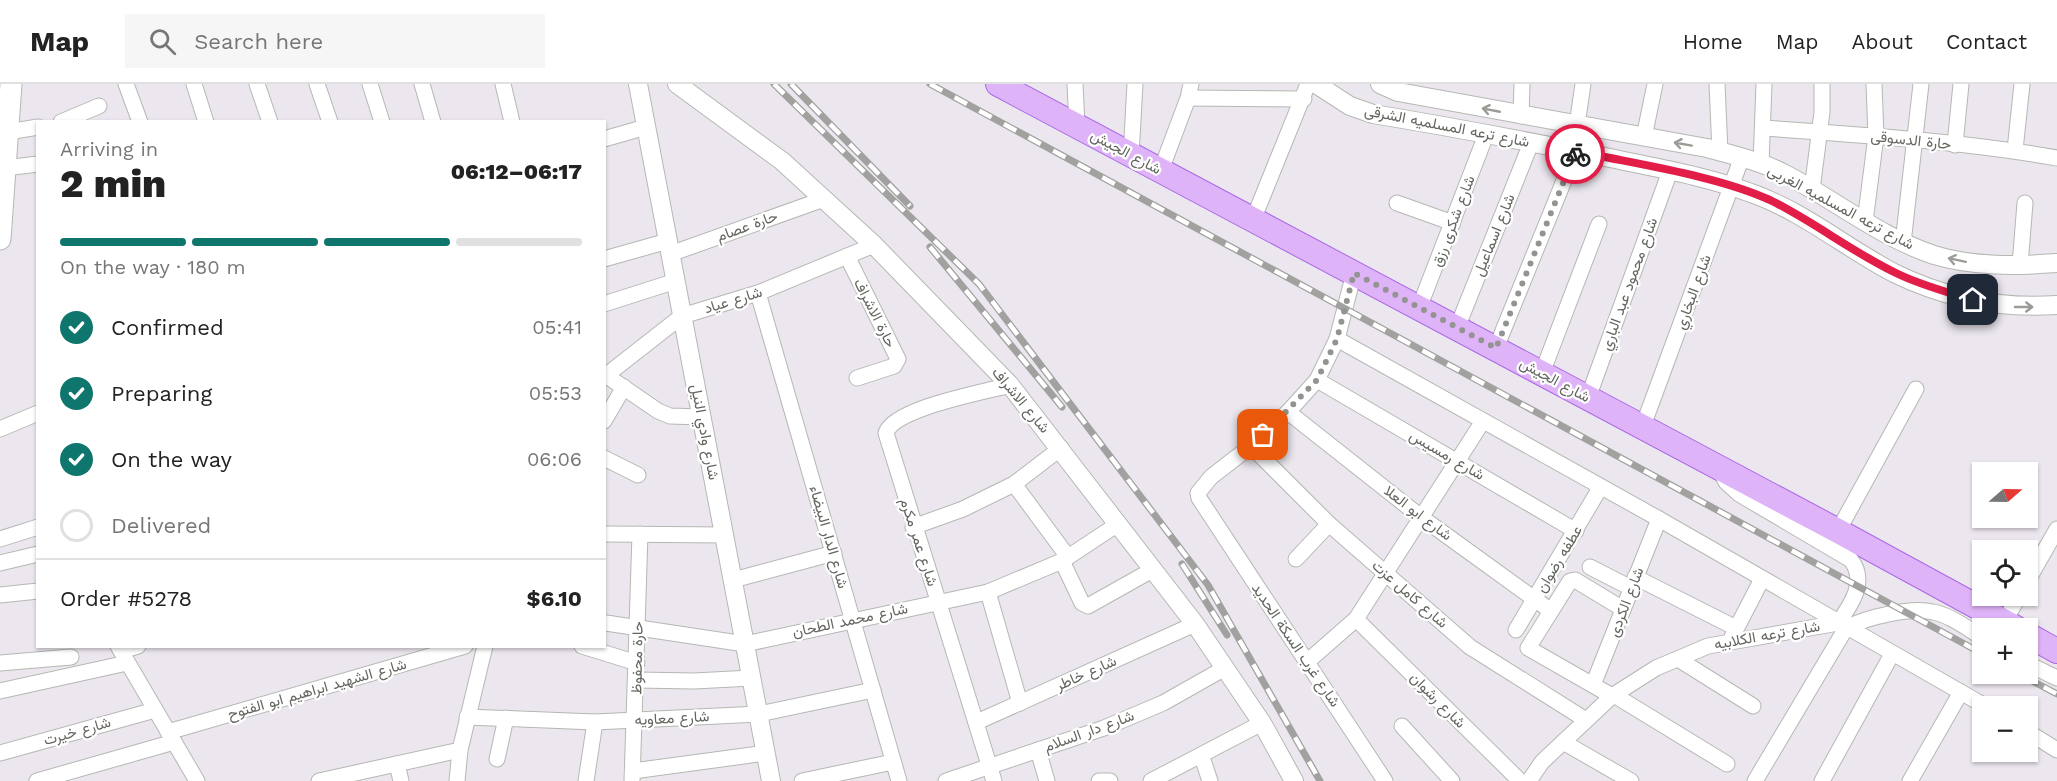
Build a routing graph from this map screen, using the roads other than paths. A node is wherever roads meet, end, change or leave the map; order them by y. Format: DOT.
graph roads {
  1 [pos="12,84"];
  2 [pos="126,84"];
  3 [pos="194,84"];
  4 [pos="257,84"];
  5 [pos="317,84"];
  6 [pos="370,84"];
  7 [pos="422,84"];
  8 [pos="503,84"];
  9 [pos="638,84"];
  10 [pos="677,84"];
  11 [pos="998,84"];
  12 [pos="1075,84"];
  13 [pos="1135,84"];
  14 [pos="1316,84"];
  15 [pos="1380,84"];
  16 [pos="1582,84"];
  17 [pos="1655,84"];
  18 [pos="1717,84"];
  19 [pos="1764,84"];
  20 [pos="1822,84"];
  21 [pos="1874,84"];
  22 [pos="1921,84"];
  23 [pos="1961,84"];
  24 [pos="2022,84"];
  25 [pos="1520,85"];
  26 [pos="1189,91"];
  27 [pos="1306,91"];
  28 [pos="99,106"];
  29 [pos="1521,116"];
  30 [pos="66,120"];
  31 [pos="139,120"];
  32 [pos="205,120"];
  33 [pos="269,120"];
  34 [pos="329,120"];
  35 [pos="381,120"];
  36 [pos="433,120"];
  37 [pos="512,120"];
  38 [pos="1576,125"];
  39 [pos="1077,126"];
  40 [pos="36,127"];
  41 [pos="646,127"];
  42 [pos="1764,128"];
  43 [pos="8,132"];
  44 [pos="1820,132"];
  45 [pos="1486,135"];
  46 [pos="1876,136"];
  47 [pos="1644,137"];
  48 [pos="606,138"];
  49 [pos="1915,140"];
  50 [pos="1531,143"];
  51 [pos="1955,145"];
  52 [pos="2015,150"];
  53 [pos="1576,151"];
  54 [pos="1720,152"];
  55 [pos="1131,155"];
  56 [pos="1742,158"];
  57 [pos="2057,158"];
  58 [pos="36,164"];
  59 [pos="1761,164"];
  60 [pos="5,168"];
  61 [pos="1161,170"];
  62 [pos="1670,171"];
  63 [pos="1732,188"];
  64 [pos="1812,190"];
  65 [pos="824,199"];
  66 [pos="2025,203"];
  67 [pos="1397,204"];
  68 [pos="1253,220"];
  69 [pos="1866,222"];
  70 [pos="1453,223"];
  71 [pos="1599,224"];
  72 [pos="0,239"];
  73 [pos="1903,243"];
  74 [pos="874,245"];
  75 [pos="669,247"];
  76 [pos="847,256"];
  77 [pos="606,259"];
  78 [pos="2057,263"];
  79 [pos="2020,265"];
  80 [pos="1354,273"];
  81 [pos="676,281"];
  82 [pos="758,293"];
  83 [pos="606,303"];
  84 [pos="2057,305"];
  85 [pos="1419,308"];
  86 [pos="682,316"];
  87 [pos="1457,328"];
  88 [pos="1337,339"];
  89 [pos="1496,348"];
  90 [pos="1542,373"];
  91 [pos="606,374"];
  92 [pos="606,376"];
  93 [pos="857,378"];
  94 [pos="1317,380"];
  95 [pos="1010,385"];
  96 [pos="624,387"];
  97 [pos="1916,389"];
  98 [pos="1588,398"];
  99 [pos="1288,412"];
  100 [pos="36,414"];
  101 [pos="702,417"];
  102 [pos="606,418"];
  103 [pos="1483,421"];
  104 [pos="1642,426"];
  105 [pos="0,429"];
  106 [pos="1251,446"];
  107 [pos="1061,448"];
  108 [pos="606,459"];
  109 [pos="1457,461"];
  110 [pos="1718,466"];
  111 [pos="638,475"];
  112 [pos="1014,484"];
  113 [pos="1600,488"];
  114 [pos="1421,517"];
  115 [pos="1659,519"];
  116 [pos="1118,524"];
  117 [pos="1329,524"];
  118 [pos="913,527"];
  119 [pos="36,528"];
  120 [pos="2057,529"];
  121 [pos="1576,531"];
  122 [pos="1839,531"];
  123 [pos="606,534"];
  124 [pos="640,534"];
  125 [pos="724,535"];
  126 [pos="0,539"];
  127 [pos="834,553"];
  128 [pos="36,554"];
  129 [pos="1065,559"];
  130 [pos="1296,559"];
  131 [pos="2038,562"];
  132 [pos="0,563"];
  133 [pos="1590,567"];
  134 [pos="1154,569"];
  135 [pos="1385,573"];
  136 [pos="1762,579"];
  137 [pos="733,580"];
  138 [pos="1633,582"];
  139 [pos="36,591"];
  140 [pos="988,592"];
  141 [pos="0,596"];
  142 [pos="1535,599"];
  143 [pos="939,602"];
  144 [pos="1623,609"];
  145 [pos="1551,611"];
  146 [pos="1997,618"];
  147 [pos="853,619"];
  148 [pos="1356,619"];
  149 [pos="606,623"];
  150 [pos="1195,624"];
  151 [pos="1842,625"];
  152 [pos="638,628"];
  153 [pos="1736,628"];
  154 [pos="1516,630"];
  155 [pos="1972,632"];
  156 [pos="2038,641"];
  157 [pos="1729,642"];
  158 [pos="745,644"];
  159 [pos="459,648"];
  160 [pos="484,648"];
  161 [pos="588,648"];
  162 [pos="2057,651"];
  163 [pos="122,654"];
  164 [pos="1892,654"];
  165 [pos="71,657"];
  166 [pos="1678,659"];
  167 [pos="1308,661"];
  168 [pos="0,663"];
  169 [pos="637,663"];
  170 [pos="1225,668"];
  171 [pos="2038,669"];
  172 [pos="752,678"];
  173 [pos="2057,678"];
  174 [pos="637,680"];
  175 [pos="1593,685"];
  176 [pos="873,690"];
  177 [pos="0,691"];
  178 [pos="1961,692"];
  179 [pos="1613,695"];
  180 [pos="1972,699"];
  181 [pos="1020,703"];
  182 [pos="1753,706"];
  183 [pos="155,710"];
  184 [pos="759,714"];
  185 [pos="467,717"];
  186 [pos="506,718"];
  187 [pos="636,720"];
  188 [pos="1586,720"];
  189 [pos="595,722"];
  190 [pos="977,722"];
  191 [pos="1262,723"];
  192 [pos="1402,726"];
  193 [pos="171,737"];
  194 [pos="2038,738"];
  195 [pos="1563,742"];
  196 [pos="460,750"];
  197 [pos="1038,750"];
  198 [pos="2057,750"];
  199 [pos="0,753"];
  200 [pos="766,753"];
  201 [pos="1202,757"];
  202 [pos="497,759"];
  203 [pos="894,762"];
  204 [pos="397,764"];
  205 [pos="1727,764"];
  206 [pos="988,766"];
  207 [pos="633,776"];
  208 [pos="326,780"];
  209 [pos="459,780"];
  210 [pos="36,781"];
  211 [pos="197,781"];
  212 [pos="401,781"];
  213 [pos="586,781"];
  214 [pos="771,781"];
  215 [pos="802,781"];
  216 [pos="899,781"];
  217 [pos="946,781"];
  218 [pos="994,781"];
  219 [pos="1047,781"];
  220 [pos="1099,781"];
  221 [pos="1110,781"];
  222 [pos="1154,781"];
  223 [pos="1210,781"];
  224 [pos="1294,781"];
  225 [pos="1385,781"];
  226 [pos="1452,781"];
  227 [pos="1520,781"];
  228 [pos="1529,781"];
  229 [pos="1631,781"];
  230 [pos="1755,781"];
  231 [pos="1822,781"];
  232 [pos="1910,781"];
  1 -- 43 [label="main road"];
  2 -- 31 [label="street"];
  3 -- 32 [label="street"];
  4 -- 33 [label="street"];
  5 -- 34 [label="street"];
  6 -- 35 [label="street"];
  7 -- 36 [label="street"];
  8 -- 37 [label="street"];
  9 -- 41 [label="street, شارع وادي النيل"];
  10 -- 65 [label="street, شارع الاشراف"];
  11 -- 39 [label="main road, شارع الجيش"];
  12 -- 39 [label="street"];
  13 -- 55 [label="street"];
  14 -- 45 [label="street, شارع ترعه المسلميه الشرقى"];
  29 -- 15 [label="street, شارع ترعه المسلميه الغربى, one-way"];
  16 -- 38 [label="street"];
  17 -- 47 [label="street"];
  18 -- 54 [label="street"];
  19 -- 42 [label="street"];
  20 -- 44 [label="street"];
  21 -- 46 [label="street"];
  22 -- 49 [label="street"];
  23 -- 51 [label="street"];
  24 -- 52 [label="street"];
  25 -- 29 [label="street"];
  26 -- 27 [label="street"];
  26 -- 61 [label="street"];
  27 -- 68 [label="street"];
  28 -- 30 [label="street"];
  29 -- 38 [label="street, شارع ترعه المسلميه الغربى"];
  38 -- 47 [label="street, شارع ترعه المسلميه الغربى"];
  39 -- 55 [label="main road, شارع الجيش"];
  40 -- 43 [label="street"];
  41 -- 48 [label="street"];
  41 -- 75 [label="street, شارع وادي النيل"];
  42 -- 44 [label="street, حارة الدسوقى"];
  42 -- 59 [label="street"];
  43 -- 60 [label="main road"];
  44 -- 46 [label="street, حارة الدسوقى"];
  44 -- 64 [label="street"];
  45 -- 50 [label="street, شارع ترعه المسلميه الشرقى"];
  45 -- 70 [label="street, شارع شكرى رزق"];
  46 -- 49 [label="street, حارة الدسوقى"];
  46 -- 69 [label="street"];
  54 -- 47 [label="street, شارع ترعه المسلميه الغربى, one-way"];
  49 -- 51 [label="street, حارة الدسوقى"];
  49 -- 73 [label="street"];
  50 -- 53 [label="street, شارع ترعه المسلميه الشرقى"];
  50 -- 87 [label="street, شارع اسماعيل"];
  51 -- 52 [label="street, حارة الدسوقى"];
  52 -- 57 [label="street, حارة الدسوقى"];
  53 -- 62 [label="street, شارع ترعه المسلميه الشرقى"];
  53 -- 89 [label="street"];
  54 -- 56 [label="street, شارع ترعه المسلميه الغربى"];
  55 -- 61 [label="main road, شارع الجيش"];
  56 -- 59 [label="street, شارع ترعه المسلميه الغربى"];
  56 -- 63 [label="street, شارع البخاري"];
  58 -- 60 [label="street"];
  59 -- 64 [label="street, شارع ترعه المسلميه الغربى"];
  60 -- 72 [label="main road"];
  61 -- 68 [label="main road, شارع الجيش"];
  62 -- 63 [label="street, شارع ترعه المسلميه الشرقى"];
  62 -- 98 [label="street, شارع محمود عبد الباري"];
  63 -- 84 [label="street, شارع ترعه المسلميه الشرقى, one-way"];
  63 -- 104 [label="street, شارع البخاري"];
  64 -- 69 [label="street, شارع ترعه المسلميه الغربى"];
  65 -- 74 [label="street, شارع الاشراف"];
  65 -- 75 [label="street, حارة عصام"];
  66 -- 79 [label="street"];
  67 -- 70 [label="street"];
  68 -- 80 [label="main road, شارع الجيش"];
  69 -- 73 [label="street, شارع ترعه المسلميه الغربى"];
  70 -- 85 [label="street, شارع شكرى رزق"];
  71 -- 90 [label="street"];
  79 -- 73 [label="street, شارع ترعه المسلميه الغربى, one-way"];
  74 -- 76 [label="street, شارع عياد"];
  74 -- 95 [label="street, شارع الاشراف"];
  75 -- 77 [label="street, حارة عصام"];
  75 -- 81 [label="street, شارع وادي النيل"];
  76 -- 82 [label="street, شارع عياد"];
  76 -- 93 [label="street, حارة الاشراف"];
  78 -- 79 [label="street, شارع ترعه المسلميه الغربى"];
  80 -- 85 [label="main road, شارع الجيش"];
  80 -- 88 [label="street"];
  81 -- 83 [label="street"];
  81 -- 86 [label="street, شارع وادي النيل"];
  82 -- 86 [label="street, شارع عياد"];
  82 -- 127 [label="street, شارع الدار البيضاء"];
  85 -- 87 [label="main road, شارع الجيش"];
  86 -- 91 [label="street, شارع عياد"];
  86 -- 101 [label="street, شارع وادي النيل"];
  87 -- 89 [label="main road, شارع الجيش"];
  88 -- 94 [label="street"];
  88 -- 103 [label="street"];
  89 -- 90 [label="main road, شارع الجيش"];
  90 -- 98 [label="main road, شارع الجيش"];
  92 -- 96 [label="street"];
  94 -- 99 [label="street"];
  94 -- 109 [label="street, شارع رمسيس"];
  95 -- 107 [label="street, شارع الاشراف"];
  95 -- 118 [label="street, شارع عمر مكرم"];
  96 -- 101 [label="street"];
  96 -- 102 [label="street"];
  97 -- 122 [label="street"];
  98 -- 104 [label="main road, شارع الجيش"];
  99 -- 106 [label="street"];
  99 -- 114 [label="street, شارع ابو العلا"];
  100 -- 105 [label="street"];
  101 -- 125 [label="street, شارع وادي النيل"];
  103 -- 109 [label="street"];
  103 -- 113 [label="street"];
  104 -- 110 [label="main road, شارع الجيش"];
  106 -- 117 [label="street, شارع كامل عزت"];
  106 -- 167 [label="street, شارع غرب السكة الحديد"];
  107 -- 112 [label="street"];
  107 -- 116 [label="street, شارع الاشراف"];
  108 -- 111 [label="street"];
  109 -- 114 [label="street"];
  109 -- 121 [label="street, شارع رمسيس"];
  110 -- 122 [label="main road, شارع الجيش"];
  110 -- 151 [label="street"];
  112 -- 118 [label="street"];
  112 -- 129 [label="street"];
  113 -- 115 [label="street"];
  113 -- 121 [label="street, عطفه رضوان"];
  114 -- 135 [label="street"];
  114 -- 142 [label="street, شارع ابو العلا"];
  115 -- 136 [label="street"];
  115 -- 138 [label="street, شارع الكردى"];
  116 -- 129 [label="street, شارع محمد الطحان"];
  116 -- 134 [label="street, شارع الاشراف"];
  117 -- 130 [label="street"];
  117 -- 135 [label="street, شارع كامل عزت"];
  118 -- 143 [label="street, شارع عمر مكرم"];
  119 -- 126 [label="street"];
  120 -- 131 [label="street"];
  121 -- 142 [label="street, عطفه رضوان"];
  122 -- 146 [label="main road, شارع الجيش"];
  123 -- 124 [label="street"];
  124 -- 125 [label="street"];
  124 -- 152 [label="street, حارة محفوظ"];
  125 -- 137 [label="street, شارع وادي النيل"];
  127 -- 137 [label="street"];
  127 -- 147 [label="street, شارع الدار البيضاء"];
  128 -- 132 [label="street"];
  129 -- 134 [label="street"];
  129 -- 140 [label="street, شارع محمد الطحان"];
  133 -- 138 [label="street"];
  134 -- 150 [label="street, شارع الاشراف"];
  135 -- 148 [label="street"];
  135 -- 188 [label="street, شارع كامل عزت"];
  136 -- 151 [label="street"];
  136 -- 153 [label="street"];
  137 -- 158 [label="street, شارع وادي النيل"];
  138 -- 144 [label="street, شارع الكردى"];
  138 -- 153 [label="street"];
  139 -- 141 [label="street"];
  140 -- 143 [label="street, شارع محمد الطحان"];
  140 -- 181 [label="street"];
  142 -- 145 [label="street, شارع ابو العلا"];
  142 -- 154 [label="street, عطفه رضوان"];
  143 -- 147 [label="street, شارع محمد الطحان"];
  143 -- 190 [label="street, شارع عمر مكرم"];
  144 -- 145 [label="street"];
  144 -- 175 [label="street, شارع الكردى"];
  145 -- 175 [label="street"];
  147 -- 158 [label="street, شارع محمد الطحان"];
  147 -- 176 [label="street, شارع الدار البيضاء"];
  148 -- 167 [label="street"];
  148 -- 227 [label="street, شارع رشوان"];
  149 -- 152 [label="street"];
  150 -- 170 [label="street, شارع الاشراف"];
  150 -- 181 [label="street, شارع خاطر"];
  151 -- 155 [label="street, شارع ترعه الكلابيه"];
  151 -- 157 [label="street, شارع ترعه الكلابيه"];
  151 -- 164 [label="street"];
  151 -- 230 [label="street"];
  152 -- 158 [label="street"];
  152 -- 169 [label="street, حارة محفوظ"];
  153 -- 157 [label="street"];
  156 -- 162 [label="main road"];
  157 -- 166 [label="street, شارع ترعه الكلابيه"];
  158 -- 172 [label="street, شارع وادي النيل"];
  159 -- 193 [label="street, شارع الشهيد ابراهيم ابو الفتوح"];
  160 -- 185 [label="street"];
  161 -- 169 [label="street"];
  163 -- 177 [label="street"];
  163 -- 183 [label="street"];
  164 -- 178 [label="street"];
  164 -- 231 [label="street"];
  165 -- 168 [label="street"];
  166 -- 179 [label="street, شارع ترعه الكلابيه"];
  166 -- 182 [label="street"];
  167 -- 225 [label="street, شارع غرب السكة الحديد"];
  169 -- 174 [label="street, حارة محفوظ"];
  170 -- 191 [label="street, شارع الاشراف"];
  170 -- 197 [label="street, شارع دار السلام"];
  171 -- 173 [label="street"];
  172 -- 174 [label="street"];
  172 -- 184 [label="street, شارع وادي النيل"];
  174 -- 187 [label="street, حارة محفوظ"];
  175 -- 179 [label="street"];
  176 -- 184 [label="street, شارع معاويه"];
  176 -- 203 [label="street, شارع الدار البيضاء"];
  178 -- 180 [label="street"];
  178 -- 232 [label="street"];
  179 -- 188 [label="street, شارع ترعه الكلابيه"];
  179 -- 205 [label="street"];
  181 -- 190 [label="street, شارع خاطر"];
  183 -- 193 [label="street"];
  183 -- 199 [label="street, شارع خيرت"];
  184 -- 187 [label="street, شارع معاويه"];
  184 -- 200 [label="street, شارع وادي النيل"];
  185 -- 186 [label="street, شارع معاويه"];
  185 -- 196 [label="street"];
  186 -- 189 [label="street, شارع معاويه"];
  186 -- 202 [label="street"];
  187 -- 189 [label="street, شارع معاويه"];
  187 -- 207 [label="street, حارة محفوظ"];
  188 -- 195 [label="street, شارع ترعه الكلابيه"];
  189 -- 213 [label="street"];
  190 -- 206 [label="street, شارع عمر مكرم"];
  191 -- 201 [label="street"];
  191 -- 224 [label="street, شارع الاشراف"];
  192 -- 226 [label="street"];
  193 -- 210 [label="street, شارع الشهيد ابراهيم ابو الفتوح"];
  193 -- 211 [label="street"];
  194 -- 198 [label="street"];
  195 -- 228 [label="street, شارع ترعه الكلابيه"];
  195 -- 229 [label="street"];
  196 -- 204 [label="street"];
  196 -- 209 [label="street"];
  197 -- 206 [label="street, شارع دار السلام"];
  197 -- 219 [label="street"];
  200 -- 207 [label="street"];
  200 -- 214 [label="street, شارع وادي النيل"];
  201 -- 222 [label="street"];
  201 -- 223 [label="street"];
  203 -- 215 [label="street"];
  203 -- 216 [label="street, شارع الدار البيضاء"];
  204 -- 208 [label="street"];
  204 -- 212 [label="street"];
  206 -- 217 [label="street, شارع دار السلام"];
  206 -- 218 [label="street, شارع عمر مكرم"];
  220 -- 221 [label="street"];
}
